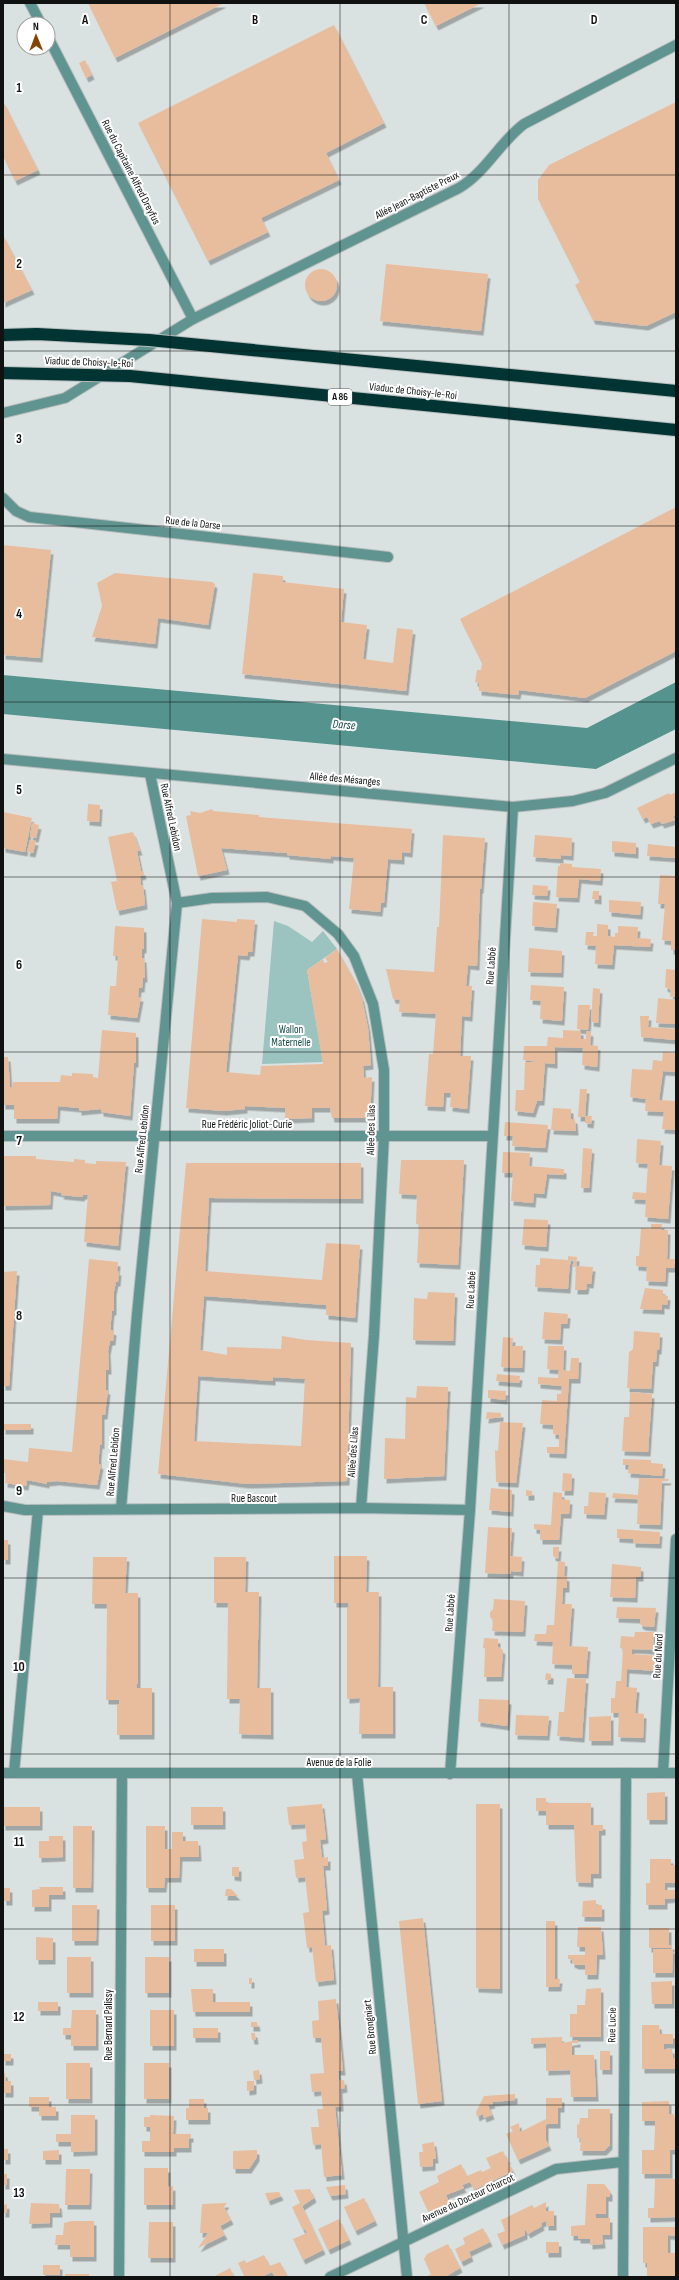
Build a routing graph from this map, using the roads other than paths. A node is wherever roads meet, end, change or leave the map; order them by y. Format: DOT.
graph roads {
  1 [pos="30,3"];
  2 [pos="37,16"];
  3 [pos="676,45"];
  4 [pos="56,53"];
  5 [pos="193,319"];
  6 [pos="3,335"];
  7 [pos="3,373"];
  8 [pos="676,391"];
  9 [pos="3,413"];
  10 [pos="676,430"];
  11 [pos="3,498"];
  12 [pos="388,557"];
  13 [pos="676,758"];
  14 [pos="3,759"];
  15 [pos="150,774"];
  16 [pos="513,807"];
  17 [pos="177,903"];
  18 [pos="384,1135"];
  19 [pos="3,1136"];
  20 [pos="154,1136"];
  21 [pos="492,1136"];
  22 [pos="3,1506"];
  23 [pos="361,1508"];
  24 [pos="121,1509"];
  25 [pos="38,1510"];
  26 [pos="470,1510"];
  27 [pos="676,1539"];
  28 [pos="3,1773"];
  29 [pos="14,1773"];
  30 [pos="626,1773"];
  31 [pos="663,1773"];
  32 [pos="676,1773"];
  33 [pos="122,1774"];
  34 [pos="357,1774"];
  35 [pos="450,1774"];
  36 [pos="622,2162"];
  37 [pos="404,2242"];
  38 [pos="119,2277"];
  39 [pos="330,2277"];
  40 [pos="407,2277"];
  41 [pos="623,2277"];
  1 -- 2 [label="street"];
  3 -- 5 [label="street, Allée Jean-Baptiste Preux"];
  4 -- 5 [label="street, Rue du Capitaine Alfred Dreyfus"];
  5 -- 9 [label="street, Allée Jean-Baptiste Preux"];
  6 -- 8 [label="highway, bridge"];
  7 -- 10 [label="highway, Viaduc de Choisy-le-Roi / A 86, bridge"];
  11 -- 12 [label="street, Rue de la Darse"];
  13 -- 16 [label="street, Allée des Mésanges"];
  14 -- 15 [label="street, Allée des Mésanges"];
  15 -- 16 [label="street, Allée des Mésanges"];
  15 -- 17 [label="street, Rue Alfred Lebidon"];
  16 -- 21 [label="street, Rue Labbé"];
  17 -- 18 [label="street, Allée des Lilas"];
  17 -- 20 [label="street, Rue Alfred Lebidon"];
  18 -- 20 [label="street, Rue Frédéric Joliot-Curie"];
  18 -- 21 [label="street, Rue Frédéric Joliot-Curie"];
  18 -- 23 [label="street, Allée des Lilas"];
  19 -- 20 [label="street, Rue Frédéric Joliot-Curie"];
  20 -- 24 [label="street, Rue Alfred Lebidon"];
  21 -- 26 [label="street, Rue Labbé"];
  22 -- 25 [label="street, Rue Bascout"];
  23 -- 24 [label="street, Rue Bascout"];
  23 -- 26 [label="street, Rue Bascout"];
  24 -- 25 [label="street, Rue Bascout"];
  25 -- 29 [label="street"];
  26 -- 35 [label="street, Rue Labbé"];
  27 -- 31 [label="street, Rue du Nord"];
  28 -- 29 [label="street, Avenue de la Folie"];
  29 -- 33 [label="street, Avenue de la Folie"];
  30 -- 31 [label="street, Avenue de la Folie"];
  30 -- 35 [label="street, Avenue de la Folie"];
  30 -- 36 [label="street, Rue Lucie"];
  31 -- 32 [label="street, Avenue de la Folie"];
  33 -- 34 [label="street, Avenue de la Folie"];
  33 -- 38 [label="street, Rue Bernard Palissy"];
  34 -- 35 [label="street, Avenue de la Folie"];
  34 -- 37 [label="street, Rue Brongniart"];
  36 -- 37 [label="street, Avenue du Docteur Charcot"];
  36 -- 41 [label="street, Rue Lucie"];
  37 -- 39 [label="street, Avenue du Docteur Charcot"];
  37 -- 40 [label="street, Rue Brongniart"];
}
